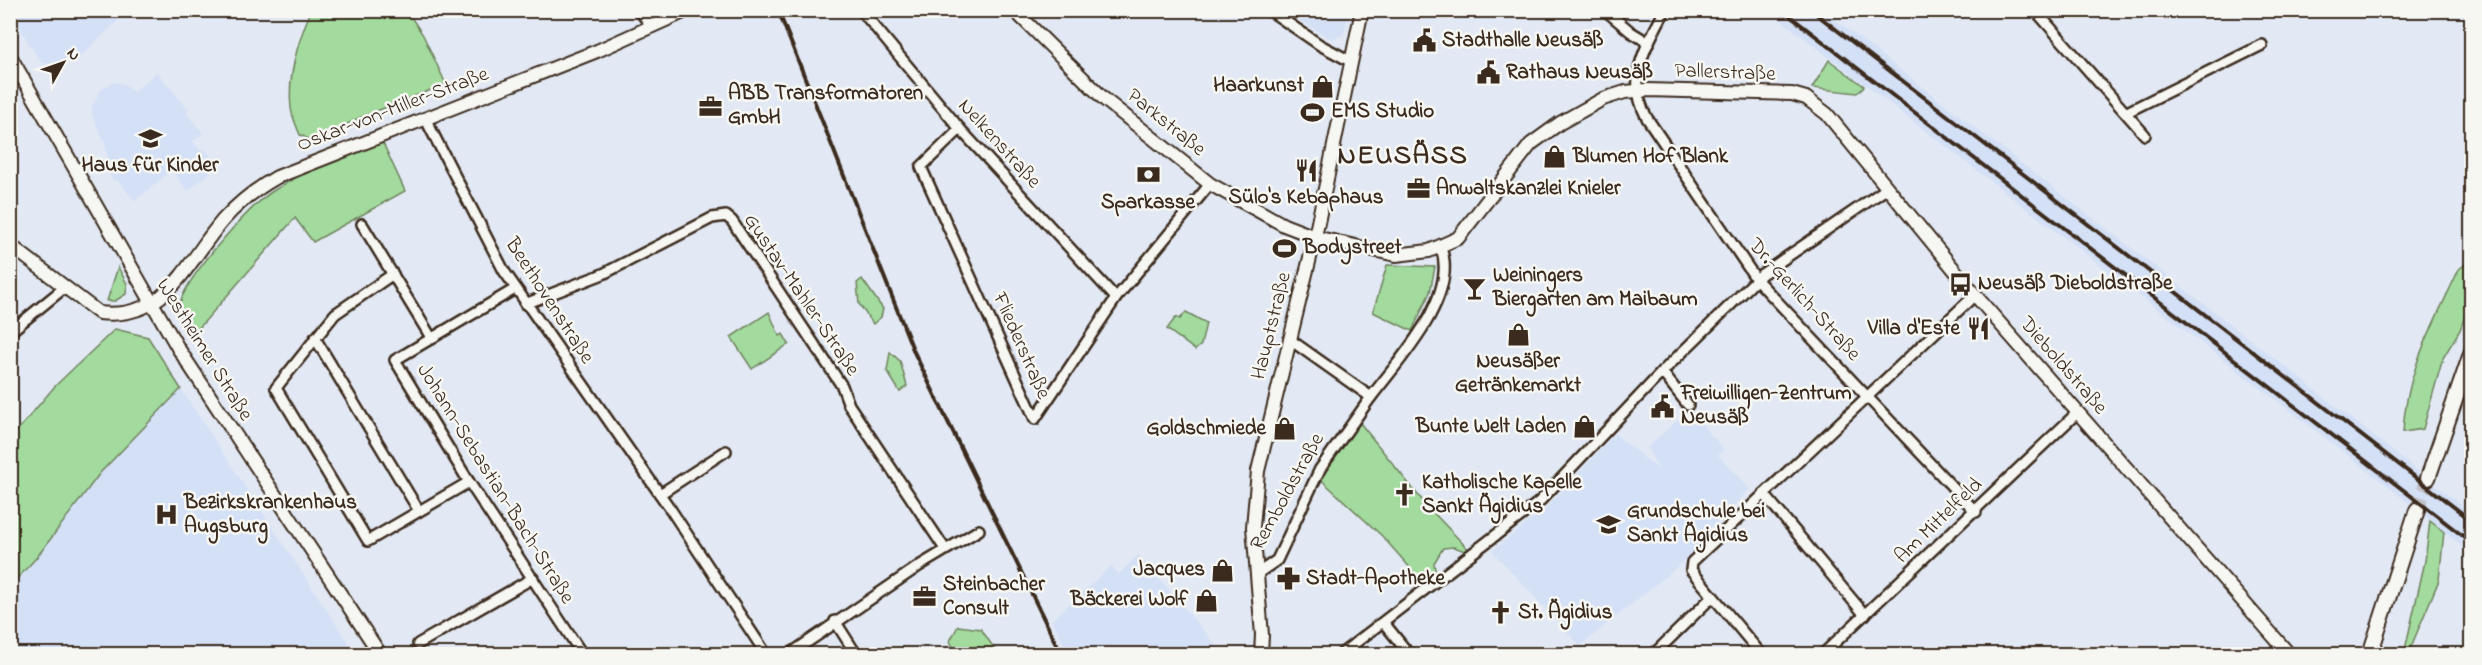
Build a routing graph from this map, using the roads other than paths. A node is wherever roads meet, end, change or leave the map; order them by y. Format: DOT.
graph roads {
  1 [pos="639,10"];
  2 [pos="688,10"];
  3 [pos="861,10"];
  4 [pos="1014,10"];
  5 [pos="1269,10"];
  6 [pos="1362,10"];
  7 [pos="1605,10"];
  8 [pos="1665,10"];
  9 [pos="2035,10"];
  10 [pos="652,27"];
  11 [pos="1649,43"];
  12 [pos="2262,45"];
  13 [pos="10,56"];
  14 [pos="1350,61"];
  15 [pos="1636,91"];
  16 [pos="1811,101"];
  17 [pos="2127,112"];
  18 [pos="425,118"];
  19 [pos="960,129"];
  20 [pos="2145,135"];
  21 [pos="1210,184"];
  22 [pos="1886,189"];
  23 [pos="362,224"];
  24 [pos="1315,237"];
  25 [pos="10,245"];
  26 [pos="1441,248"];
  27 [pos="393,274"];
  28 [pos="1756,279"];
  29 [pos="64,288"];
  30 [pos="515,289"];
  31 [pos="1975,295"];
  32 [pos="1116,298"];
  33 [pos="152,302"];
  34 [pos="525,304"];
  35 [pos="10,332"];
  36 [pos="315,338"];
  37 [pos="432,339"];
  38 [pos="1289,339"];
  39 [pos="2472,351"];
  40 [pos="1662,372"];
  41 [pos="1867,396"];
  42 [pos="1371,397"];
  43 [pos="1688,405"];
  44 [pos="2078,412"];
  45 [pos="726,451"];
  46 [pos="2428,478"];
  47 [pos="469,482"];
  48 [pos="660,494"];
  49 [pos="1764,494"];
  50 [pos="2417,510"];
  51 [pos="419,511"];
  52 [pos="1976,512"];
  53 [pos="979,530"];
  54 [pos="945,549"];
  55 [pos="1257,574"];
  56 [pos="533,578"];
  57 [pos="1712,597"];
  58 [pos="1865,615"];
  59 [pos="835,621"];
  60 [pos="1383,623"];
  61 [pos="418,644"];
  62 [pos="380,654"];
  63 [pos="582,654"];
  64 [pos="766,654"];
  65 [pos="790,654"];
  66 [pos="856,654"];
  67 [pos="1261,654"];
  68 [pos="1341,654"];
  69 [pos="1409,654"];
  70 [pos="1654,654"];
  71 [pos="1761,654"];
  72 [pos="1823,654"];
  73 [pos="2289,654"];
  74 [pos="2370,654"];
  1 -- 10 [label="street"];
  2 -- 10 [label="street, Oskar-von-Miller-Straße"];
  3 -- 19 [label="street, Nelkenstraße"];
  4 -- 21 [label="street, Parkstraße"];
  5 -- 14 [label="street"];
  6 -- 14 [label="street, Hauptstraße"];
  7 -- 11 [label="street"];
  8 -- 11 [label="street"];
  9 -- 17 [label="street"];
  10 -- 18 [label="street, Oskar-von-Miller-Straße"];
  11 -- 15 [label="street"];
  12 -- 17 [label="street"];
  13 -- 33 [label="street, Westheimer Straße"];
  14 -- 24 [label="street, Hauptstraße"];
  15 -- 16 [label="street, Pallerstraße"];
  15 -- 26 [label="street"];
  15 -- 28 [label="street, Dr.-Gerlich-Straße"];
  16 -- 22 [label="street, Dieboldstraße"];
  17 -- 20 [label="street"];
  18 -- 30 [label="street, Beethovenstraße"];
  18 -- 33 [label="street, Oskar-von-Miller-Straße"];
  19 -- 32 [label="street, Nelkenstraße"];
  19 -- 32 [label="street, Fliederstraße"];
  21 -- 24 [label="street, Parkstraße"];
  21 -- 32 [label="street, Fliederstraße"];
  22 -- 28 [label="street"];
  22 -- 31 [label="street, Dieboldstraße"];
  23 -- 27 [label="street"];
  24 -- 26 [label="street"];
  24 -- 38 [label="street, Hauptstraße"];
  25 -- 29 [label="street, Oskar-von-Miller-Straße"];
  26 -- 42 [label="street, Remboldstraße"];
  27 -- 36 [label="street"];
  27 -- 37 [label="street"];
  28 -- 40 [label="street"];
  28 -- 41 [label="street, Dr.-Gerlich-Straße"];
  29 -- 33 [label="street, Oskar-von-Miller-Straße"];
  29 -- 35 [label="street"];
  30 -- 34 [label="street, Beethovenstraße"];
  30 -- 37 [label="street, Johann-Sebastian-Bach-Straße"];
  31 -- 41 [label="street"];
  31 -- 44 [label="street, Dieboldstraße"];
  33 -- 62 [label="street, Westheimer Straße"];
  34 -- 48 [label="street, Beethovenstraße"];
  34 -- 54 [label="street, Gustav-Mahler-Straße"];
  36 -- 51 [label="street"];
  36 -- 51 [label="street"];
  37 -- 47 [label="street, Johann-Sebastian-Bach-Straße"];
  38 -- 42 [label="street"];
  38 -- 55 [label="street, Hauptstraße"];
  39 -- 46 [label="main road"];
  40 -- 43 [label="street"];
  40 -- 60 [label="street"];
  41 -- 49 [label="street"];
  41 -- 52 [label="street, Dr.-Gerlich-Straße"];
  42 -- 55 [label="street, Remboldstraße"];
  44 -- 52 [label="street, Am Mittelfeld"];
  44 -- 73 [label="street, Dieboldstraße"];
  45 -- 48 [label="street"];
  47 -- 51 [label="street"];
  47 -- 56 [label="street, Johann-Sebastian-Bach-Straße"];
  48 -- 64 [label="street, Beethovenstraße"];
  49 -- 57 [label="street"];
  49 -- 58 [label="street"];
  50 -- 74 [label="main road"];
  52 -- 58 [label="street, Am Mittelfeld"];
  53 -- 54 [label="street"];
  54 -- 59 [label="street"];
  55 -- 67 [label="street, Hauptstraße"];
  56 -- 61 [label="street"];
  56 -- 63 [label="street, Johann-Sebastian-Bach-Straße"];
  57 -- 70 [label="street"];
  57 -- 71 [label="street"];
  58 -- 72 [label="street, Am Mittelfeld"];
  59 -- 65 [label="street"];
  59 -- 66 [label="street"];
  60 -- 68 [label="street"];
  60 -- 69 [label="street"];
}
